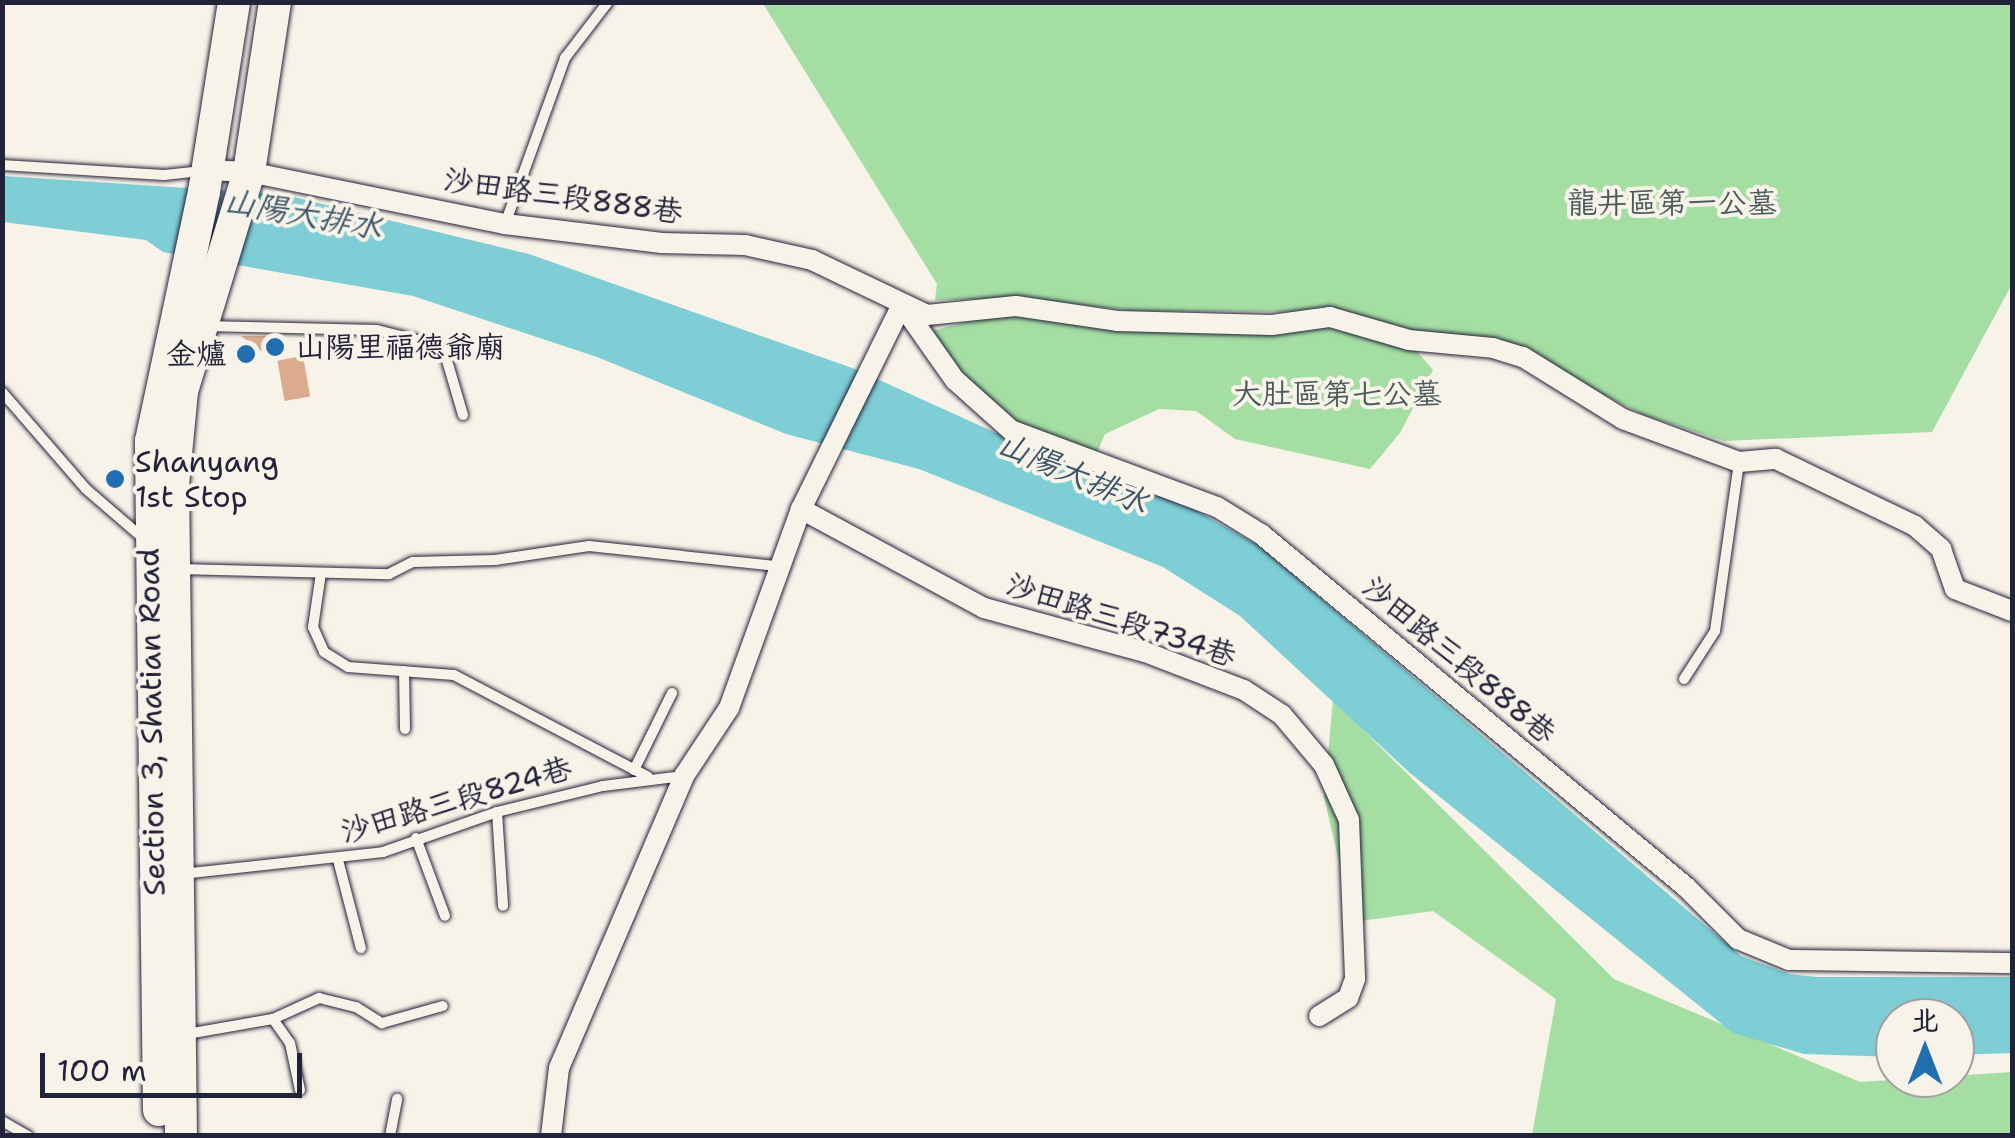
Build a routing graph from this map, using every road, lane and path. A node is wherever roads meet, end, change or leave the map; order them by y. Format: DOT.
graph roads {
  1 [pos="234,2"];
  2 [pos="275,2"];
  3 [pos="608,2"];
  4 [pos="2,165"];
  5 [pos="205,181"];
  6 [pos="245,185"];
  7 [pos="505,224"];
  8 [pos="206,257"];
  9 [pos="902,305"];
  10 [pos="188,325"];
  11 [pos="2,392"];
  12 [pos="463,415"];
  13 [pos="1739,462"];
  14 [pos="800,508"];
  15 [pos="148,543"];
  16 [pos="775,566"];
  17 [pos="173,569"];
  18 [pos="321,574"];
  19 [pos="2012,611"];
  20 [pos="404,671"];
  21 [pos="1684,679"];
  22 [pos="672,693"];
  23 [pos="406,729"];
  24 [pos="634,770"];
  25 [pos="684,776"];
  26 [pos="648,778"];
  27 [pos="497,812"];
  28 [pos="416,838"];
  29 [pos="338,860"];
  30 [pos="169,875"];
  31 [pos="503,906"];
  32 [pos="445,916"];
  33 [pos="362,948"];
  34 [pos="2012,963"];
  35 [pos="443,1006"];
  36 [pos="1320,1016"];
  37 [pos="273,1019"];
  38 [pos="181,1035"];
  39 [pos="300,1090"];
  40 [pos="397,1099"];
  41 [pos="2,1121"];
  42 [pos="28,1136"];
  43 [pos="159,1136"];
  44 [pos="180,1136"];
  45 [pos="390,1136"];
  46 [pos="550,1136"];
  1 -- 5 [label="main road"];
  2 -- 6 [label="main road"];
  3 -- 7 [label="lane"];
  4 -- 5 [label="lane"];
  5 -- 6 [label="street, 沙田路三段888巷"];
  5 -- 8 [label="main road"];
  6 -- 7 [label="street, 沙田路三段888巷"];
  6 -- 8 [label="main road"];
  7 -- 9 [label="street, 沙田路三段888巷"];
  8 -- 10 [label="main road, Section 3, Shatian Road"];
  9 -- 13 [label="street"];
  9 -- 14 [label="street"];
  9 -- 34 [label="street, 沙田路三段888巷"];
  10 -- 12 [label="lane"];
  10 -- 15 [label="main road, Section 3, Shatian Road"];
  10 -- 17 [label="main road, Section 3, Shatian Road"];
  11 -- 15 [label="lane"];
  13 -- 19 [label="street"];
  13 -- 21 [label="lane"];
  14 -- 16 [label="street"];
  14 -- 36 [label="street, 沙田路三段734巷"];
  15 -- 17 [label="lane"];
  15 -- 30 [label="main road, Section 3, Shatian Road"];
  16 -- 18 [label="lane"];
  16 -- 25 [label="street"];
  17 -- 18 [label="lane"];
  17 -- 30 [label="main road, Section 3, Shatian Road"];
  18 -- 20 [label="lane, 沙田路三段824巷"];
  20 -- 23 [label="lane"];
  20 -- 24 [label="lane, 沙田路三段824巷"];
  22 -- 24 [label="lane"];
  24 -- 26 [label="lane, 沙田路三段824巷"];
  25 -- 26 [label="lane, 沙田路三段824巷"];
  25 -- 46 [label="street"];
  26 -- 27 [label="lane, 沙田路三段824巷"];
  27 -- 28 [label="lane, 沙田路三段824巷"];
  27 -- 31 [label="lane"];
  28 -- 29 [label="lane, 沙田路三段824巷"];
  28 -- 32 [label="lane"];
  29 -- 30 [label="lane, 沙田路三段824巷"];
  29 -- 33 [label="lane"];
  30 -- 38 [label="main road, Section 3, Shatian Road"];
  30 -- 43 [label="main road, Section 3, Shatian Road"];
  35 -- 37 [label="lane"];
  37 -- 38 [label="lane"];
  37 -- 39 [label="lane"];
  38 -- 44 [label="main road, Section 3, Shatian Road"];
  40 -- 45 [label="lane"];
  41 -- 42 [label="lane"];
}
